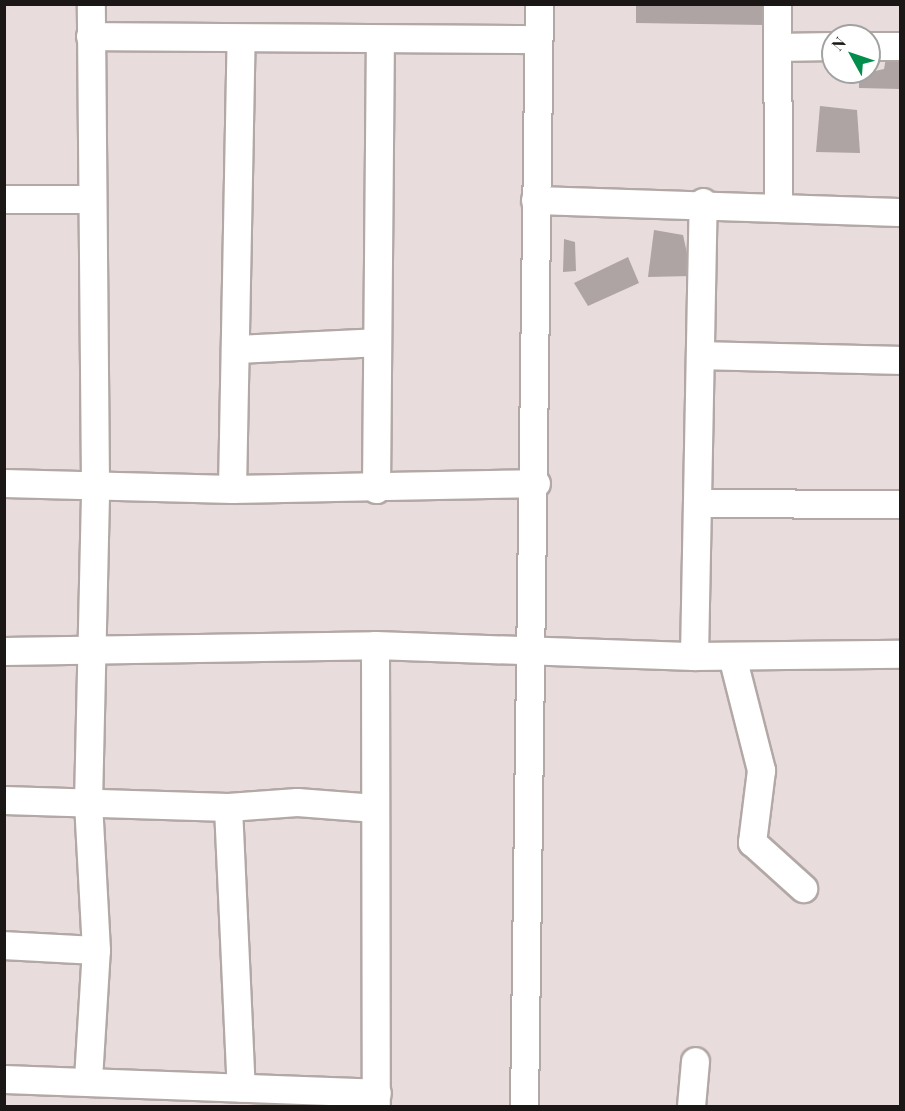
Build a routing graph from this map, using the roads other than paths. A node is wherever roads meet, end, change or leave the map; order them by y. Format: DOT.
graph roads {
  1 [pos="91,4"];
  2 [pos="539,4"];
  3 [pos="777,4"];
  4 [pos="90,36"];
  5 [pos="241,38"];
  6 [pos="380,39"];
  7 [pos="538,39"];
  8 [pos="821,46"];
  9 [pos="881,46"];
  10 [pos="900,46"];
  11 [pos="777,47"];
  12 [pos="4,199"];
  13 [pos="92,199"];
  14 [pos="535,200"];
  15 [pos="703,202"];
  16 [pos="778,206"];
  17 [pos="900,212"];
  18 [pos="377,342"];
  19 [pos="235,350"];
  20 [pos="700,355"];
  21 [pos="900,360"];
  22 [pos="4,483"];
  23 [pos="536,483"];
  24 [pos="95,484"];
  25 [pos="232,489"];
  26 [pos="376,489"];
  27 [pos="697,503"];
  28 [pos="900,504"];
  29 [pos="375,645"];
  30 [pos="528,649"];
  31 [pos="4,651"];
  32 [pos="91,652"];
  33 [pos="900,654"];
  34 [pos="694,656"];
  35 [pos="732,656"];
  36 [pos="4,800"];
  37 [pos="88,804"];
  38 [pos="228,807"];
  39 [pos="375,808"];
  40 [pos="803,888"];
  41 [pos="4,945"];
  42 [pos="96,950"];
  43 [pos="695,1061"];
  44 [pos="4,1079"];
  45 [pos="88,1079"];
  46 [pos="241,1088"];
  47 [pos="376,1100"];
  48 [pos="524,1107"];
  49 [pos="691,1107"];
  1 -- 4 [label="street"];
  2 -- 7 [label="street"];
  3 -- 11 [label="street"];
  4 -- 5 [label="street"];
  4 -- 13 [label="street"];
  5 -- 6 [label="street"];
  5 -- 19 [label="street"];
  6 -- 7 [label="street"];
  6 -- 18 [label="street"];
  7 -- 14 [label="street"];
  8 -- 11 [label="street"];
  9 -- 10 [label="street"];
  11 -- 16 [label="street"];
  12 -- 13 [label="street"];
  13 -- 24 [label="street"];
  14 -- 15 [label="street"];
  14 -- 23 [label="street"];
  15 -- 16 [label="street"];
  15 -- 20 [label="street"];
  16 -- 17 [label="street"];
  18 -- 19 [label="street"];
  18 -- 26 [label="street"];
  19 -- 25 [label="street"];
  20 -- 21 [label="street"];
  20 -- 27 [label="street"];
  22 -- 24 [label="street"];
  23 -- 26 [label="street"];
  23 -- 30 [label="street"];
  24 -- 25 [label="street"];
  24 -- 32 [label="street"];
  25 -- 26 [label="street"];
  27 -- 28 [label="street"];
  27 -- 34 [label="street"];
  29 -- 30 [label="street"];
  29 -- 32 [label="street"];
  29 -- 39 [label="street"];
  30 -- 34 [label="street"];
  30 -- 48 [label="street"];
  31 -- 32 [label="street"];
  32 -- 37 [label="street"];
  33 -- 35 [label="street"];
  34 -- 35 [label="street"];
  35 -- 40 [label="street"];
  36 -- 37 [label="street"];
  37 -- 38 [label="street"];
  37 -- 42 [label="street"];
  38 -- 39 [label="street"];
  38 -- 46 [label="street"];
  39 -- 47 [label="street"];
  41 -- 42 [label="street"];
  42 -- 45 [label="street"];
  43 -- 49 [label="street"];
  44 -- 45 [label="street"];
  45 -- 46 [label="street"];
  46 -- 47 [label="street"];
}
